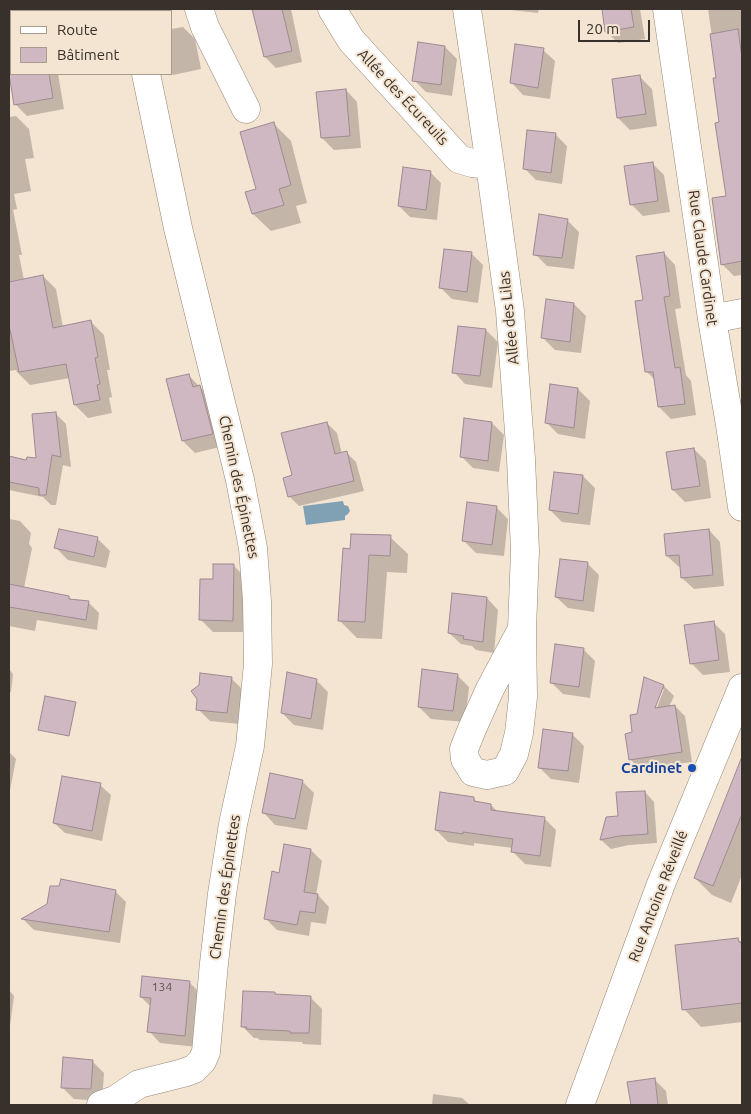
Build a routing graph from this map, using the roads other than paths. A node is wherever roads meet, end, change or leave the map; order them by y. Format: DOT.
graph roads {
  1 [pos="199,9"];
  2 [pos="332,9"];
  3 [pos="468,9"];
  4 [pos="667,9"];
  5 [pos="146,75"];
  6 [pos="246,109"];
  7 [pos="490,164"];
  8 [pos="742,313"];
  9 [pos="712,319"];
  10 [pos="742,507"];
  11 [pos="522,630"];
  12 [pos="742,688"];
  13 [pos="101,1105"];
  14 [pos="580,1105"];
  1 -- 6 [label="street"];
  2 -- 7 [label="street, Allée des Écureuils"];
  3 -- 7 [label="street, Allée des Lilas"];
  4 -- 9 [label="street, Rue Claude Cardinet"];
  5 -- 13 [label="street, Chemin des Épinettes"];
  7 -- 11 [label="street, Allée des Lilas"];
  8 -- 9 [label="street"];
  9 -- 10 [label="street, Rue Claude Cardinet"];
  12 -- 14 [label="street, Rue Antoine Réveillé"];
}
